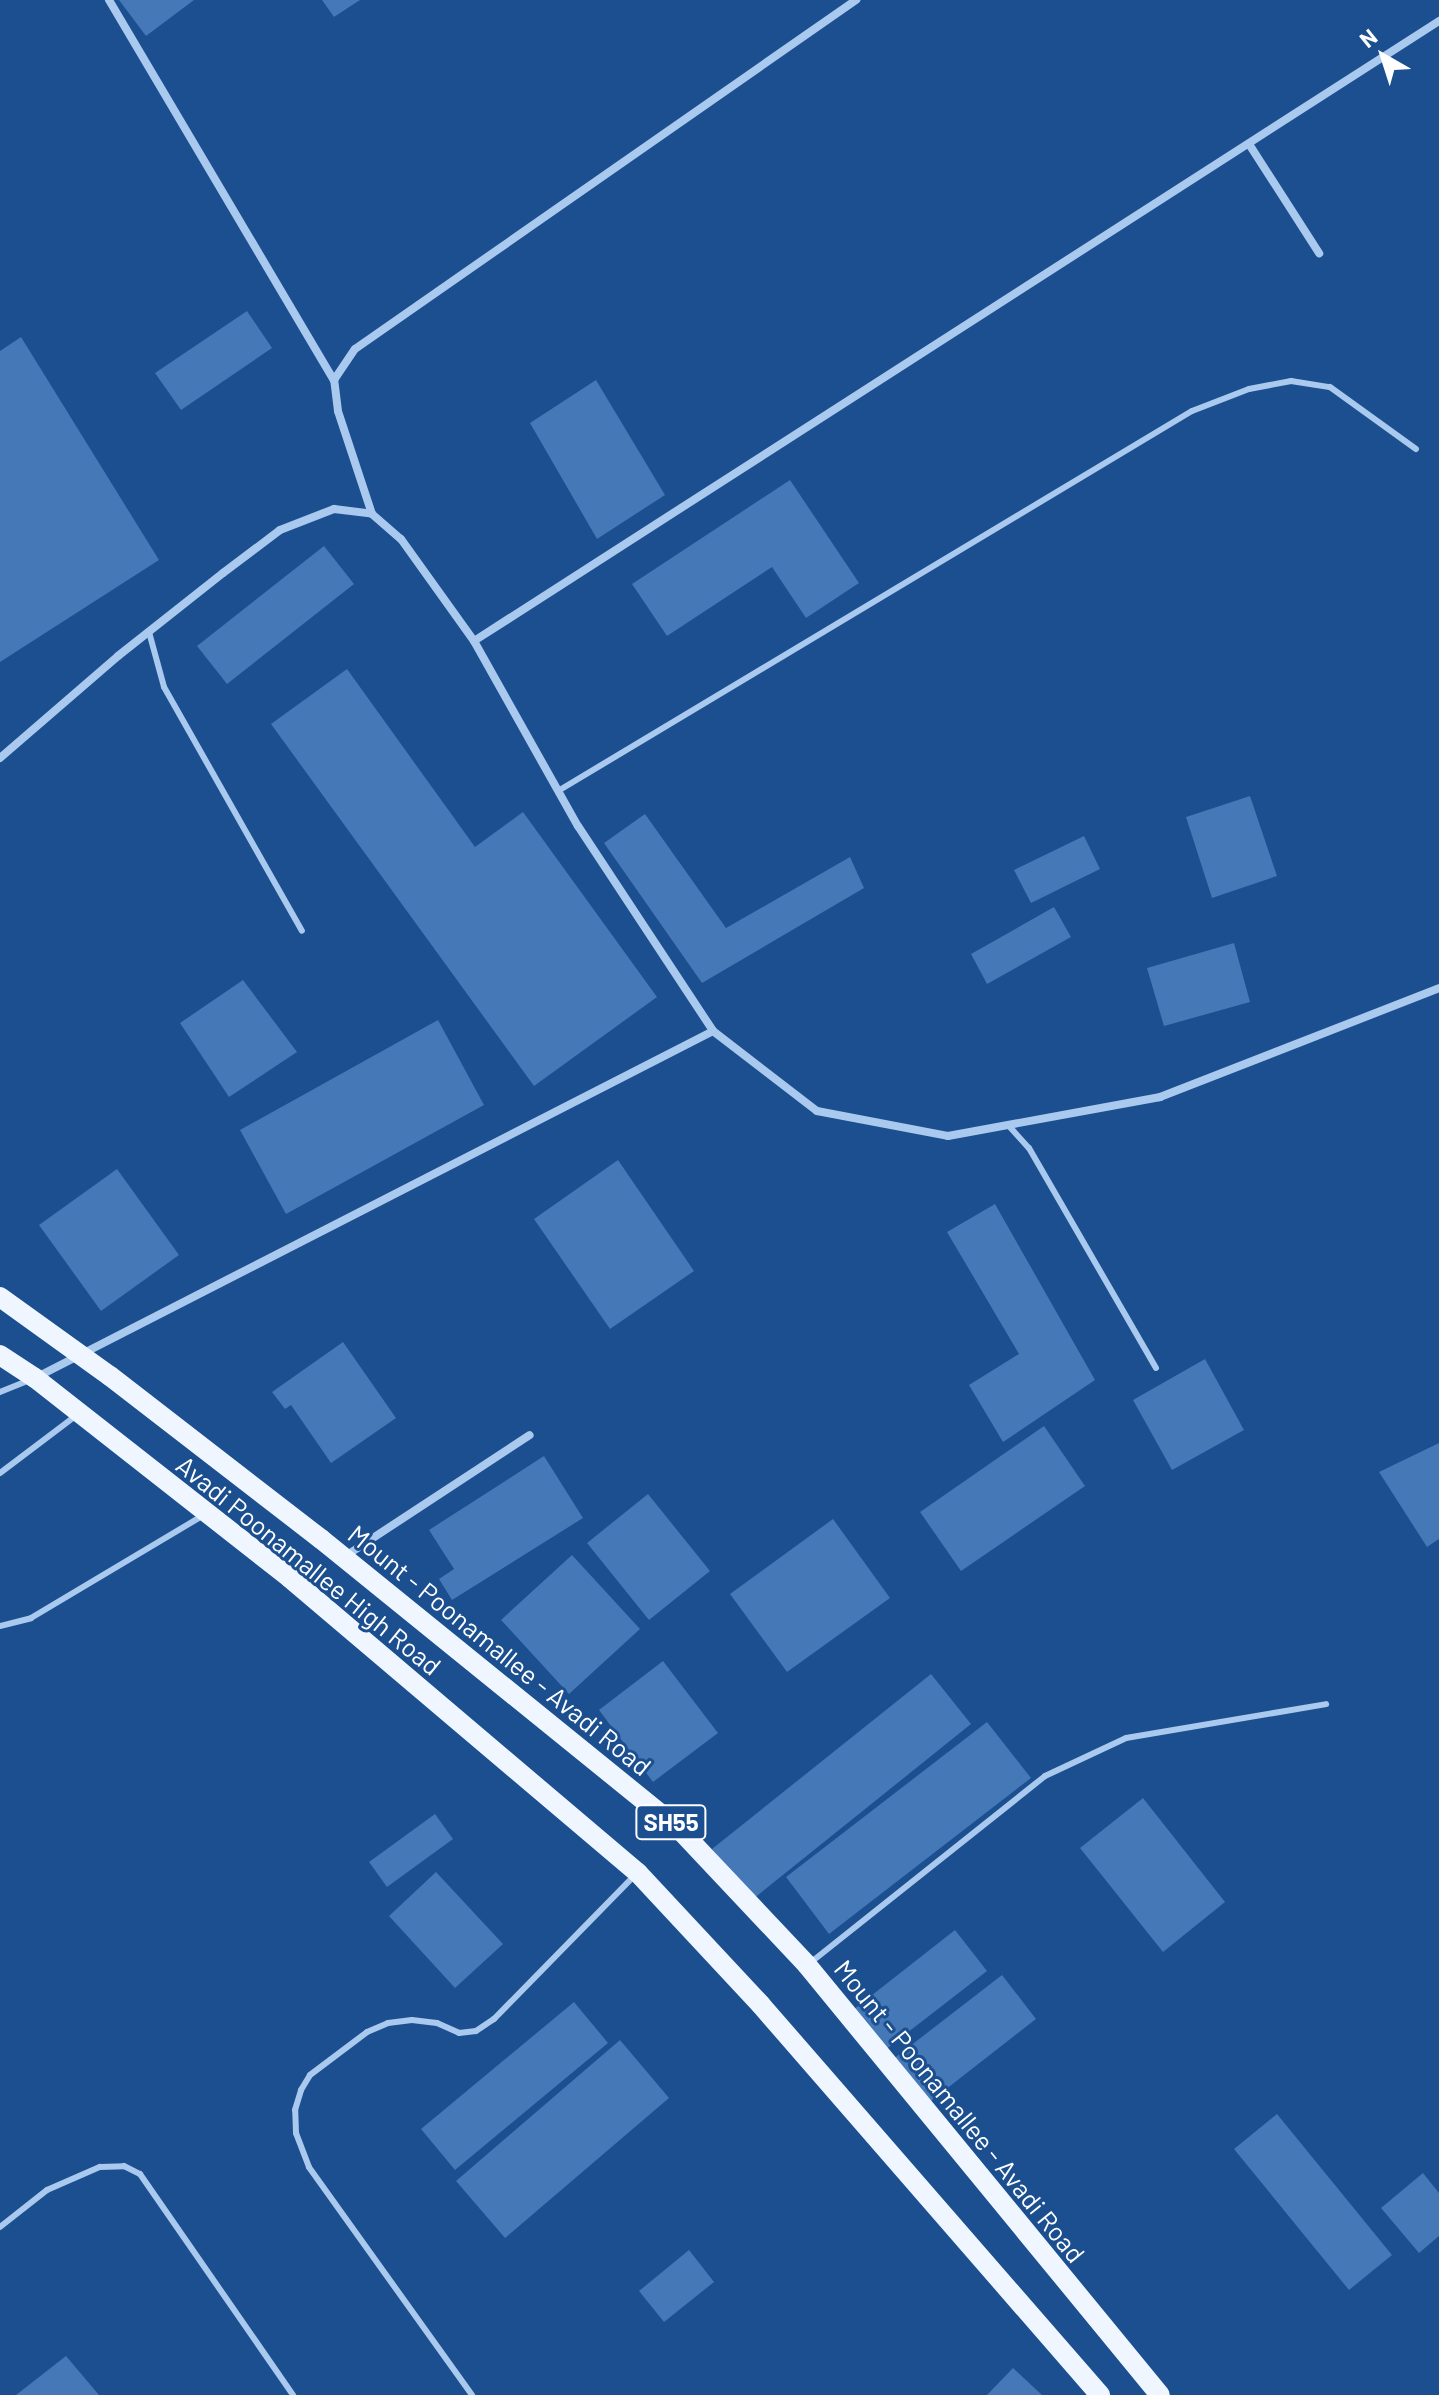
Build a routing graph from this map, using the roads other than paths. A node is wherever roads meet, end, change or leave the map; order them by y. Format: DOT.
graph roads {
  1 [pos="109,0"];
  2 [pos="856,0"];
  3 [pos="1439,21"];
  4 [pos="1249,144"];
  5 [pos="1319,253"];
  6 [pos="334,380"];
  7 [pos="1416,449"];
  8 [pos="372,514"];
  9 [pos="149,632"];
  10 [pos="474,641"];
  11 [pos="0,758"];
  12 [pos="558,791"];
  13 [pos="302,931"];
  14 [pos="1439,988"];
  15 [pos="713,1031"];
  16 [pos="1008,1125"];
  17 [pos="0,1297"];
  18 [pos="81,1354"];
  19 [pos="0,1355"];
  20 [pos="1156,1368"];
  21 [pos="35,1378"];
  22 [pos="0,1392"];
  23 [pos="79,1414"];
  24 [pos="530,1435"];
  25 [pos="0,1473"];
  26 [pos="205,1514"];
  27 [pos="343,1558"];
  28 [pos="0,1626"];
  29 [pos="1326,1704"];
  30 [pos="638,1873"];
  31 [pos="807,1965"];
  32 [pos="0,2227"];
  33 [pos="293,2395"];
  34 [pos="472,2395"];
  35 [pos="1100,2395"];
  36 [pos="1160,2395"];
  1 -- 6 [label="street"];
  2 -- 6 [label="street"];
  3 -- 4 [label="street"];
  4 -- 5 [label="street"];
  4 -- 10 [label="street"];
  6 -- 8 [label="street"];
  7 -- 12 [label="lane"];
  8 -- 9 [label="street"];
  8 -- 10 [label="street"];
  9 -- 11 [label="street"];
  9 -- 13 [label="lane"];
  10 -- 12 [label="street"];
  12 -- 15 [label="street"];
  14 -- 16 [label="street"];
  15 -- 16 [label="street"];
  15 -- 18 [label="street"];
  16 -- 20 [label="lane"];
  17 -- 18 [label="main road, Mount - Poonamallee - Avadi Road / SH55"];
  18 -- 21 [label="street"];
  18 -- 27 [label="main road, Mount - Poonamallee - Avadi Road / SH55"];
  19 -- 21 [label="main road, Avadi Poonamallee High Road / SH55"];
  21 -- 22 [label="lane"];
  21 -- 23 [label="main road, Avadi Poonamallee High Road / SH55"];
  23 -- 25 [label="lane"];
  23 -- 26 [label="main road, Avadi Poonamallee High Road / SH55"];
  24 -- 27 [label="street"];
  26 -- 28 [label="lane"];
  26 -- 30 [label="main road, Avadi Poonamallee High Road / SH55"];
  27 -- 31 [label="main road, Mount - Poonamallee - Avadi Road / SH55"];
  29 -- 31 [label="lane"];
  30 -- 34 [label="lane"];
  30 -- 35 [label="main road, SH55"];
  31 -- 36 [label="main road, Mount - Poonamallee - Avadi Road / SH55"];
  32 -- 33 [label="lane"];
}
